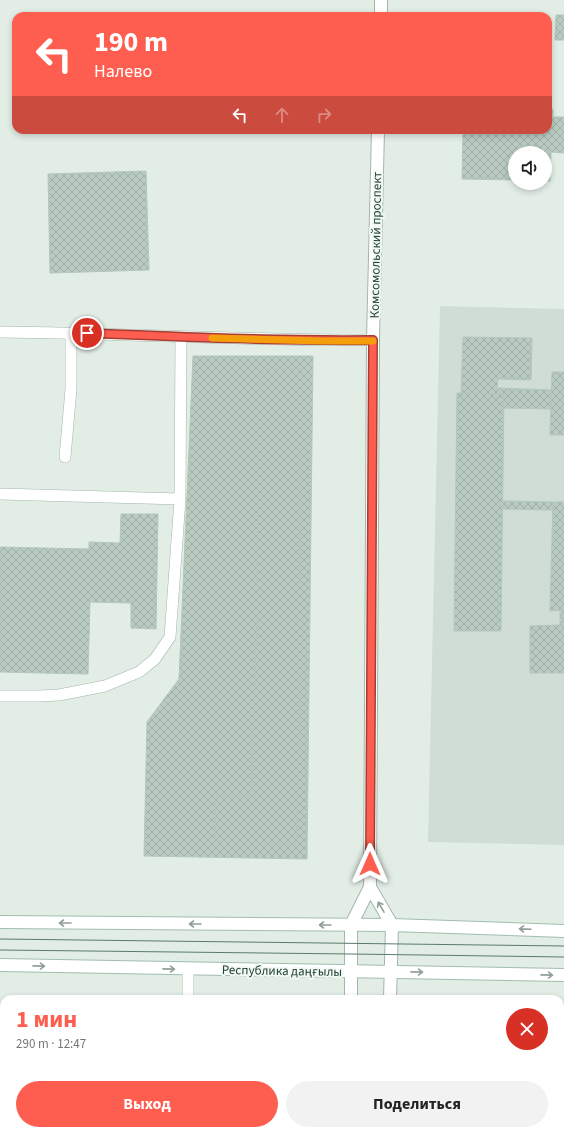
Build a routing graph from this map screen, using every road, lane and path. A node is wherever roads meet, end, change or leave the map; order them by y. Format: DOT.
graph roads {
  1 [pos="381,0"];
  2 [pos="381,12"];
  3 [pos="378,134"];
  4 [pos="0,332"];
  5 [pos="71,333"];
  6 [pos="181,337"];
  7 [pos="373,340"];
  8 [pos="65,457"];
  9 [pos="0,494"];
  10 [pos="180,499"];
  11 [pos="0,696"];
  12 [pos="370,887"];
  13 [pos="0,922"];
  14 [pos="351,925"];
  15 [pos="392,925"];
  16 [pos="564,931"];
  17 [pos="0,965"];
  18 [pos="188,969"];
  19 [pos="350,972"];
  20 [pos="390,972"];
  21 [pos="564,975"];
  22 [pos="188,995"];
  23 [pos="351,995"];
  24 [pos="390,995"];
  1 -- 2 [label="main road"];
  3 -- 7 [label="main road, Комсомольский проспект"];
  4 -- 5 [label="lane"];
  5 -- 6 [label="lane"];
  5 -- 8 [label="lane"];
  6 -- 7 [label="lane"];
  6 -- 10 [label="lane"];
  7 -- 12 [label="main road, Комсомольский проспект"];
  9 -- 10 [label="lane"];
  10 -- 11 [label="lane"];
  12 -- 14 [label="main road"];
  15 -- 12 [label="main road, one-way"];
  14 -- 13 [label="main road, one-way"];
  14 -- 15 [label="main road"];
  14 -- 19 [label="main road"];
  16 -- 15 [label="main road, one-way"];
  15 -- 20 [label="main road"];
  17 -- 18 [label="main road, Республика даңғылы, one-way"];
  18 -- 19 [label="main road, Республика даңғылы"];
  18 -- 22 [label="lane"];
  19 -- 20 [label="main road, Республика даңғылы"];
  19 -- 23 [label="main road"];
  20 -- 21 [label="main road, Республика даңғылы, one-way"];
  20 -- 24 [label="main road"];
}
